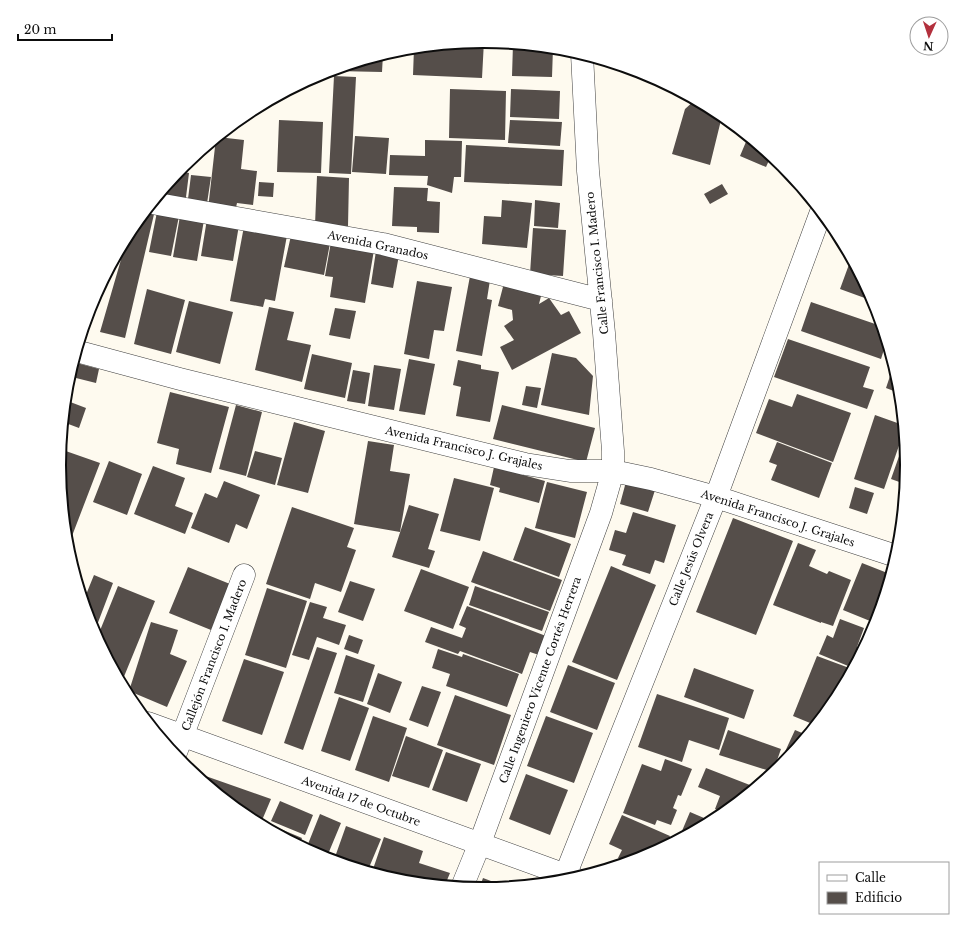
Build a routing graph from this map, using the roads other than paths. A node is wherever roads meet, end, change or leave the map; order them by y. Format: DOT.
graph roads {
  1 [pos="582,60"];
  2 [pos="158,203"];
  3 [pos="819,219"];
  4 [pos="601,300"];
  5 [pos="81,353"];
  6 [pos="613,471"];
  7 [pos="716,497"];
  8 [pos="889,554"];
  9 [pos="244,575"];
  10 [pos="166,736"];
  11 [pos="179,746"];
  12 [pos="480,843"];
  13 [pos="570,873"];
  14 [pos="560,875"];
  15 [pos="464,881"];
  1 -- 4 [label="street, Calle Francisco I. Madero"];
  2 -- 4 [label="street, Avenida Granados"];
  3 -- 7 [label="street, Calle Jesús Olvera"];
  4 -- 6 [label="street, Calle Francisco I. Madero"];
  5 -- 6 [label="street, Avenida Francisco J. Grajales"];
  6 -- 7 [label="street, Avenida Francisco J. Grajales"];
  6 -- 12 [label="street, Calle Ingeniero Vicente Cortés Herrera"];
  7 -- 8 [label="street, Avenida Francisco J. Grajales"];
  7 -- 13 [label="street, Calle Jesús Olvera"];
  9 -- 11 [label="street, Callejón Francisco I. Madero"];
  10 -- 11 [label="street, Avenida 17 de Octubre"];
  11 -- 12 [label="street, Avenida 17 de Octubre"];
  12 -- 14 [label="street, Avenida 17 de Octubre"];
  12 -- 15 [label="street, Calle Ingeniero Vicente Cortés Herrera"];
}
